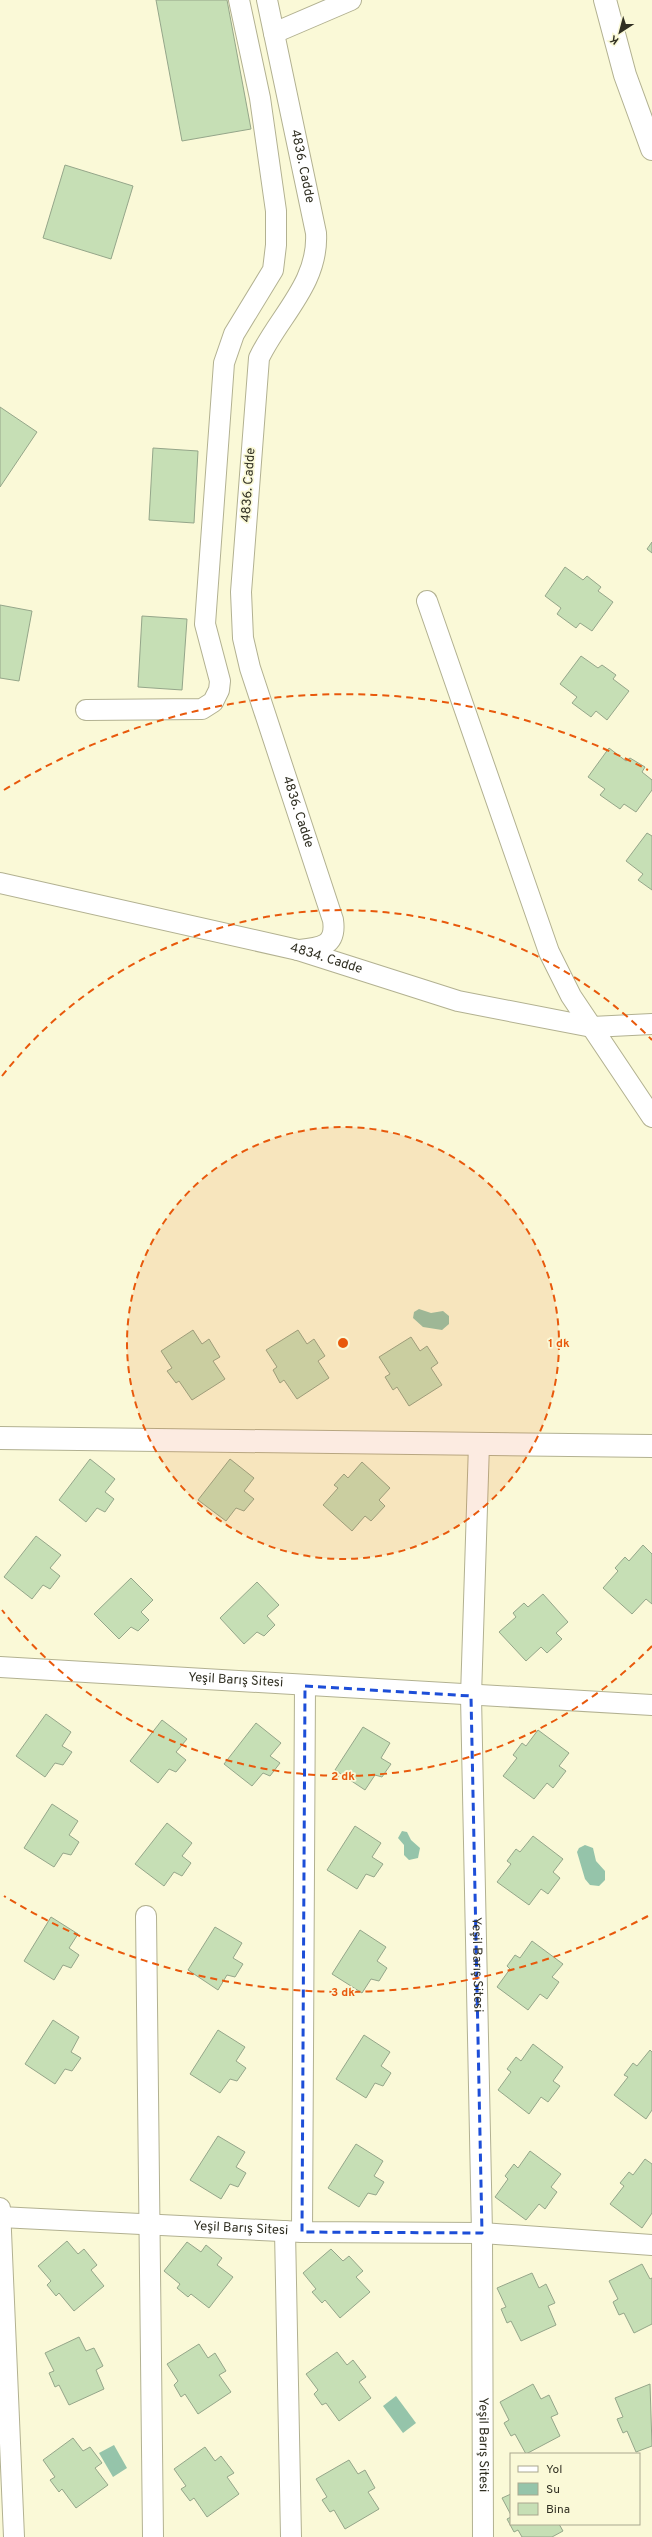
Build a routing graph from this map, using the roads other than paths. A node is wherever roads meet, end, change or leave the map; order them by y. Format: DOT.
graph roads {
  1 [pos="239,0"];
  2 [pos="268,0"];
  3 [pos="351,0"];
  4 [pos="605,0"];
  5 [pos="274,33"];
  6 [pos="652,149"];
  7 [pos="427,601"];
  8 [pos="86,710"];
  9 [pos="0,883"];
  10 [pos="298,950"];
  11 [pos="652,1024"];
  12 [pos="592,1027"];
  13 [pos="652,1117"];
  14 [pos="0,1438"];
  15 [pos="479,1444"];
  16 [pos="652,1446"];
  17 [pos="0,1667"];
  18 [pos="305,1686"];
  19 [pos="472,1696"];
  20 [pos="652,1705"];
  21 [pos="146,1916"];
  22 [pos="0,2208"];
  23 [pos="0,2217"];
  24 [pos="150,2224"];
  25 [pos="294,2232"];
  26 [pos="482,2233"];
  27 [pos="652,2245"];
  28 [pos="14,2537"];
  29 [pos="153,2537"];
  30 [pos="291,2537"];
  31 [pos="483,2537"];
  1 -- 8 [label="street"];
  2 -- 5 [label="street, 4836. Cadde"];
  3 -- 5 [label="street"];
  4 -- 6 [label="street"];
  5 -- 10 [label="street, 4836. Cadde"];
  7 -- 12 [label="street"];
  9 -- 10 [label="street, 4834. Cadde"];
  10 -- 12 [label="street, 4834. Cadde"];
  11 -- 12 [label="street, 4834. Cadde"];
  12 -- 13 [label="street"];
  14 -- 15 [label="street"];
  15 -- 16 [label="street"];
  15 -- 19 [label="street, Yeşil Barış Sitesi"];
  17 -- 18 [label="street, Yeşil Barış Sitesi"];
  18 -- 19 [label="street, Yeşil Barış Sitesi"];
  18 -- 25 [label="street"];
  19 -- 20 [label="street, Yeşil Barış Sitesi"];
  19 -- 26 [label="street, Yeşil Barış Sitesi"];
  21 -- 24 [label="street"];
  22 -- 23 [label="street"];
  23 -- 24 [label="street, Yeşil Barış Sitesi"];
  23 -- 28 [label="street"];
  24 -- 25 [label="street, Yeşil Barış Sitesi"];
  24 -- 29 [label="street"];
  25 -- 26 [label="street, Yeşil Barış Sitesi"];
  25 -- 30 [label="street"];
  26 -- 27 [label="street, Yeşil Barış Sitesi"];
  26 -- 31 [label="street, Yeşil Barış Sitesi"];
}
